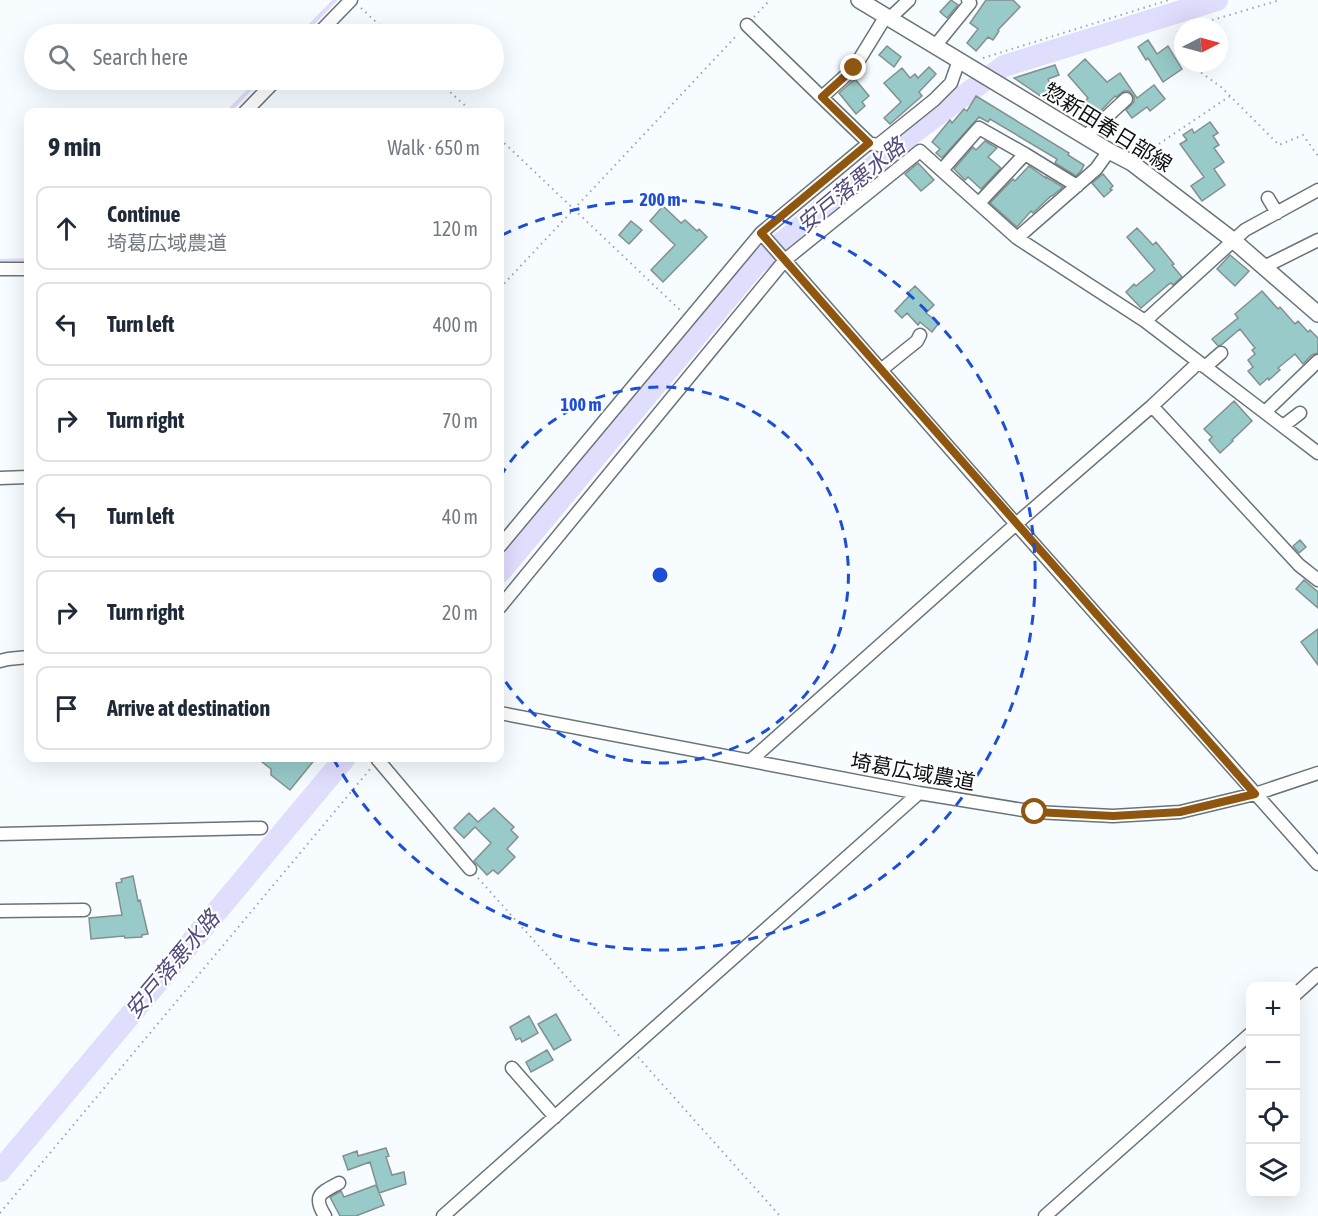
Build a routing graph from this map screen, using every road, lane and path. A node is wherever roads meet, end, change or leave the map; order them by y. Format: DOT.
graph roads {
  1 [pos="770,0"];
  2 [pos="859,0"];
  3 [pos="909,0"];
  4 [pos="968,0"];
  5 [pos="1169,0"];
  6 [pos="1280,0"];
  7 [pos="1161,1"];
  8 [pos="356,3"];
  9 [pos="888,17"];
  10 [pos="1219,18"];
  11 [pos="330,24"];
  12 [pos="378,24"];
  13 [pos="747,25"];
  14 [pos="935,46"];
  15 [pos="962,62"];
  16 [pos="1200,72"];
  17 [pos="266,90"];
  18 [pos="448,90"];
  19 [pos="1230,96"];
  20 [pos="822,97"];
  21 [pos="1126,99"];
  22 [pos="249,108"];
  23 [pos="468,108"];
  24 [pos="1086,136"];
  25 [pos="504,143"];
  26 [pos="869,143"];
  27 [pos="1109,151"];
  28 [pos="1025,154"];
  29 [pos="1318,156"];
  30 [pos="1132,163"];
  31 [pos="942,170"];
  32 [pos="1077,186"];
  33 [pos="1318,190"];
  34 [pos="1268,198"];
  35 [pos="979,203"];
  36 [pos="573,209"];
  37 [pos="1277,213"];
  38 [pos="761,233"];
  39 [pos="1017,238"];
  40 [pos="1318,240"];
  41 [pos="1234,241"];
  42 [pos="785,260"];
  43 [pos="1264,267"];
  44 [pos="0,269"];
  45 [pos="24,269"];
  46 [pos="504,284"];
  47 [pos="1314,306"];
  48 [pos="689,318"];
  49 [pos="1145,321"];
  50 [pos="920,335"];
  51 [pos="1221,353"];
  52 [pos="1318,361"];
  53 [pos="1202,364"];
  54 [pos="881,370"];
  55 [pos="1152,406"];
  56 [pos="1264,412"];
  57 [pos="1300,413"];
  58 [pos="1283,426"];
  59 [pos="1318,453"];
  60 [pos="24,477"];
  61 [pos="0,478"];
  62 [pos="1017,524"];
  63 [pos="504,541"];
  64 [pos="1318,580"];
  65 [pos="504,602"];
  66 [pos="24,657"];
  67 [pos="0,661"];
  68 [pos="504,714"];
  69 [pos="751,760"];
  70 [pos="376,762"];
  71 [pos="382,762"];
  72 [pos="1318,773"];
  73 [pos="919,793"];
  74 [pos="1255,794"];
  75 [pos="261,828"];
  76 [pos="0,834"];
  77 [pos="1318,864"];
  78 [pos="470,868"];
  79 [pos="84,910"];
  80 [pos="0,911"];
  81 [pos="1318,974"];
  82 [pos="1300,990"];
  83 [pos="1249,1036"];
  84 [pos="512,1068"];
  85 [pos="555,1117"];
  86 [pos="339,1183"];
  87 [pos="0,1213"];
  88 [pos="325,1216"];
  89 [pos="442,1216"];
  90 [pos="1045,1216"];
  1 -- 13 [label="path"];
  2 -- 9 [label="main road, 惣新田春日部線"];
  3 -- 9 [label="street"];
  4 -- 14 [label="street"];
  5 -- 7 [label="path"];
  6 -- 10 [label="path"];
  7 -- 15 [label="path"];
  8 -- 11 [label="street"];
  8 -- 12 [label="path"];
  9 -- 14 [label="main road, 惣新田春日部線"];
  9 -- 20 [label="street"];
  13 -- 20 [label="street"];
  13 -- 36 [label="path"];
  14 -- 15 [label="main road, 惣新田春日部線"];
  15 -- 24 [label="main road, 惣新田春日部線"];
  15 -- 26 [label="street"];
  16 -- 19 [label="path"];
  17 -- 22 [label="street"];
  18 -- 23 [label="path"];
  19 -- 29 [label="path"];
  19 -- 30 [label="path"];
  20 -- 26 [label="street"];
  21 -- 24 [label="street"];
  24 -- 27 [label="main road, 惣新田春日部線"];
  25 -- 36 [label="path"];
  26 -- 38 [label="street"];
  27 -- 30 [label="main road, 惣新田春日部線"];
  27 -- 32 [label="street"];
  28 -- 31 [label="street"];
  28 -- 32 [label="street"];
  28 -- 35 [label="street"];
  30 -- 41 [label="main road, 惣新田春日部線"];
  31 -- 35 [label="street"];
  31 -- 42 [label="street"];
  32 -- 39 [label="street"];
  33 -- 37 [label="street"];
  34 -- 37 [label="street"];
  35 -- 39 [label="street"];
  36 -- 46 [label="path"];
  36 -- 48 [label="path"];
  37 -- 41 [label="street"];
  38 -- 42 [label="street"];
  38 -- 48 [label="street"];
  39 -- 49 [label="street"];
  40 -- 43 [label="street"];
  41 -- 43 [label="main road, 惣新田春日部線"];
  41 -- 49 [label="street"];
  42 -- 54 [label="street"];
  42 -- 65 [label="street"];
  43 -- 47 [label="main road, 惣新田春日部線"];
  44 -- 45 [label="street"];
  48 -- 63 [label="street"];
  49 -- 53 [label="street"];
  50 -- 54 [label="street"];
  51 -- 53 [label="street"];
  52 -- 56 [label="street"];
  53 -- 55 [label="street"];
  53 -- 56 [label="street"];
  54 -- 62 [label="street"];
  55 -- 62 [label="street"];
  55 -- 64 [label="street"];
  56 -- 58 [label="street"];
  57 -- 58 [label="street"];
  58 -- 59 [label="street"];
  60 -- 61 [label="street"];
  62 -- 69 [label="street"];
  62 -- 74 [label="street"];
  66 -- 67 [label="street"];
  68 -- 69 [label="street, 埼葛広域農道"];
  69 -- 73 [label="street, 埼葛広域農道"];
  70 -- 87 [label="path"];
  71 -- 78 [label="street"];
  72 -- 74 [label="street, 埼葛広域農道"];
  73 -- 74 [label="street, 埼葛広域農道"];
  73 -- 85 [label="street"];
  74 -- 77 [label="street"];
  75 -- 76 [label="street"];
  79 -- 80 [label="street"];
  81 -- 82 [label="street"];
  83 -- 90 [label="street"];
  84 -- 85 [label="street"];
  85 -- 89 [label="street"];
  86 -- 88 [label="street"];
}
